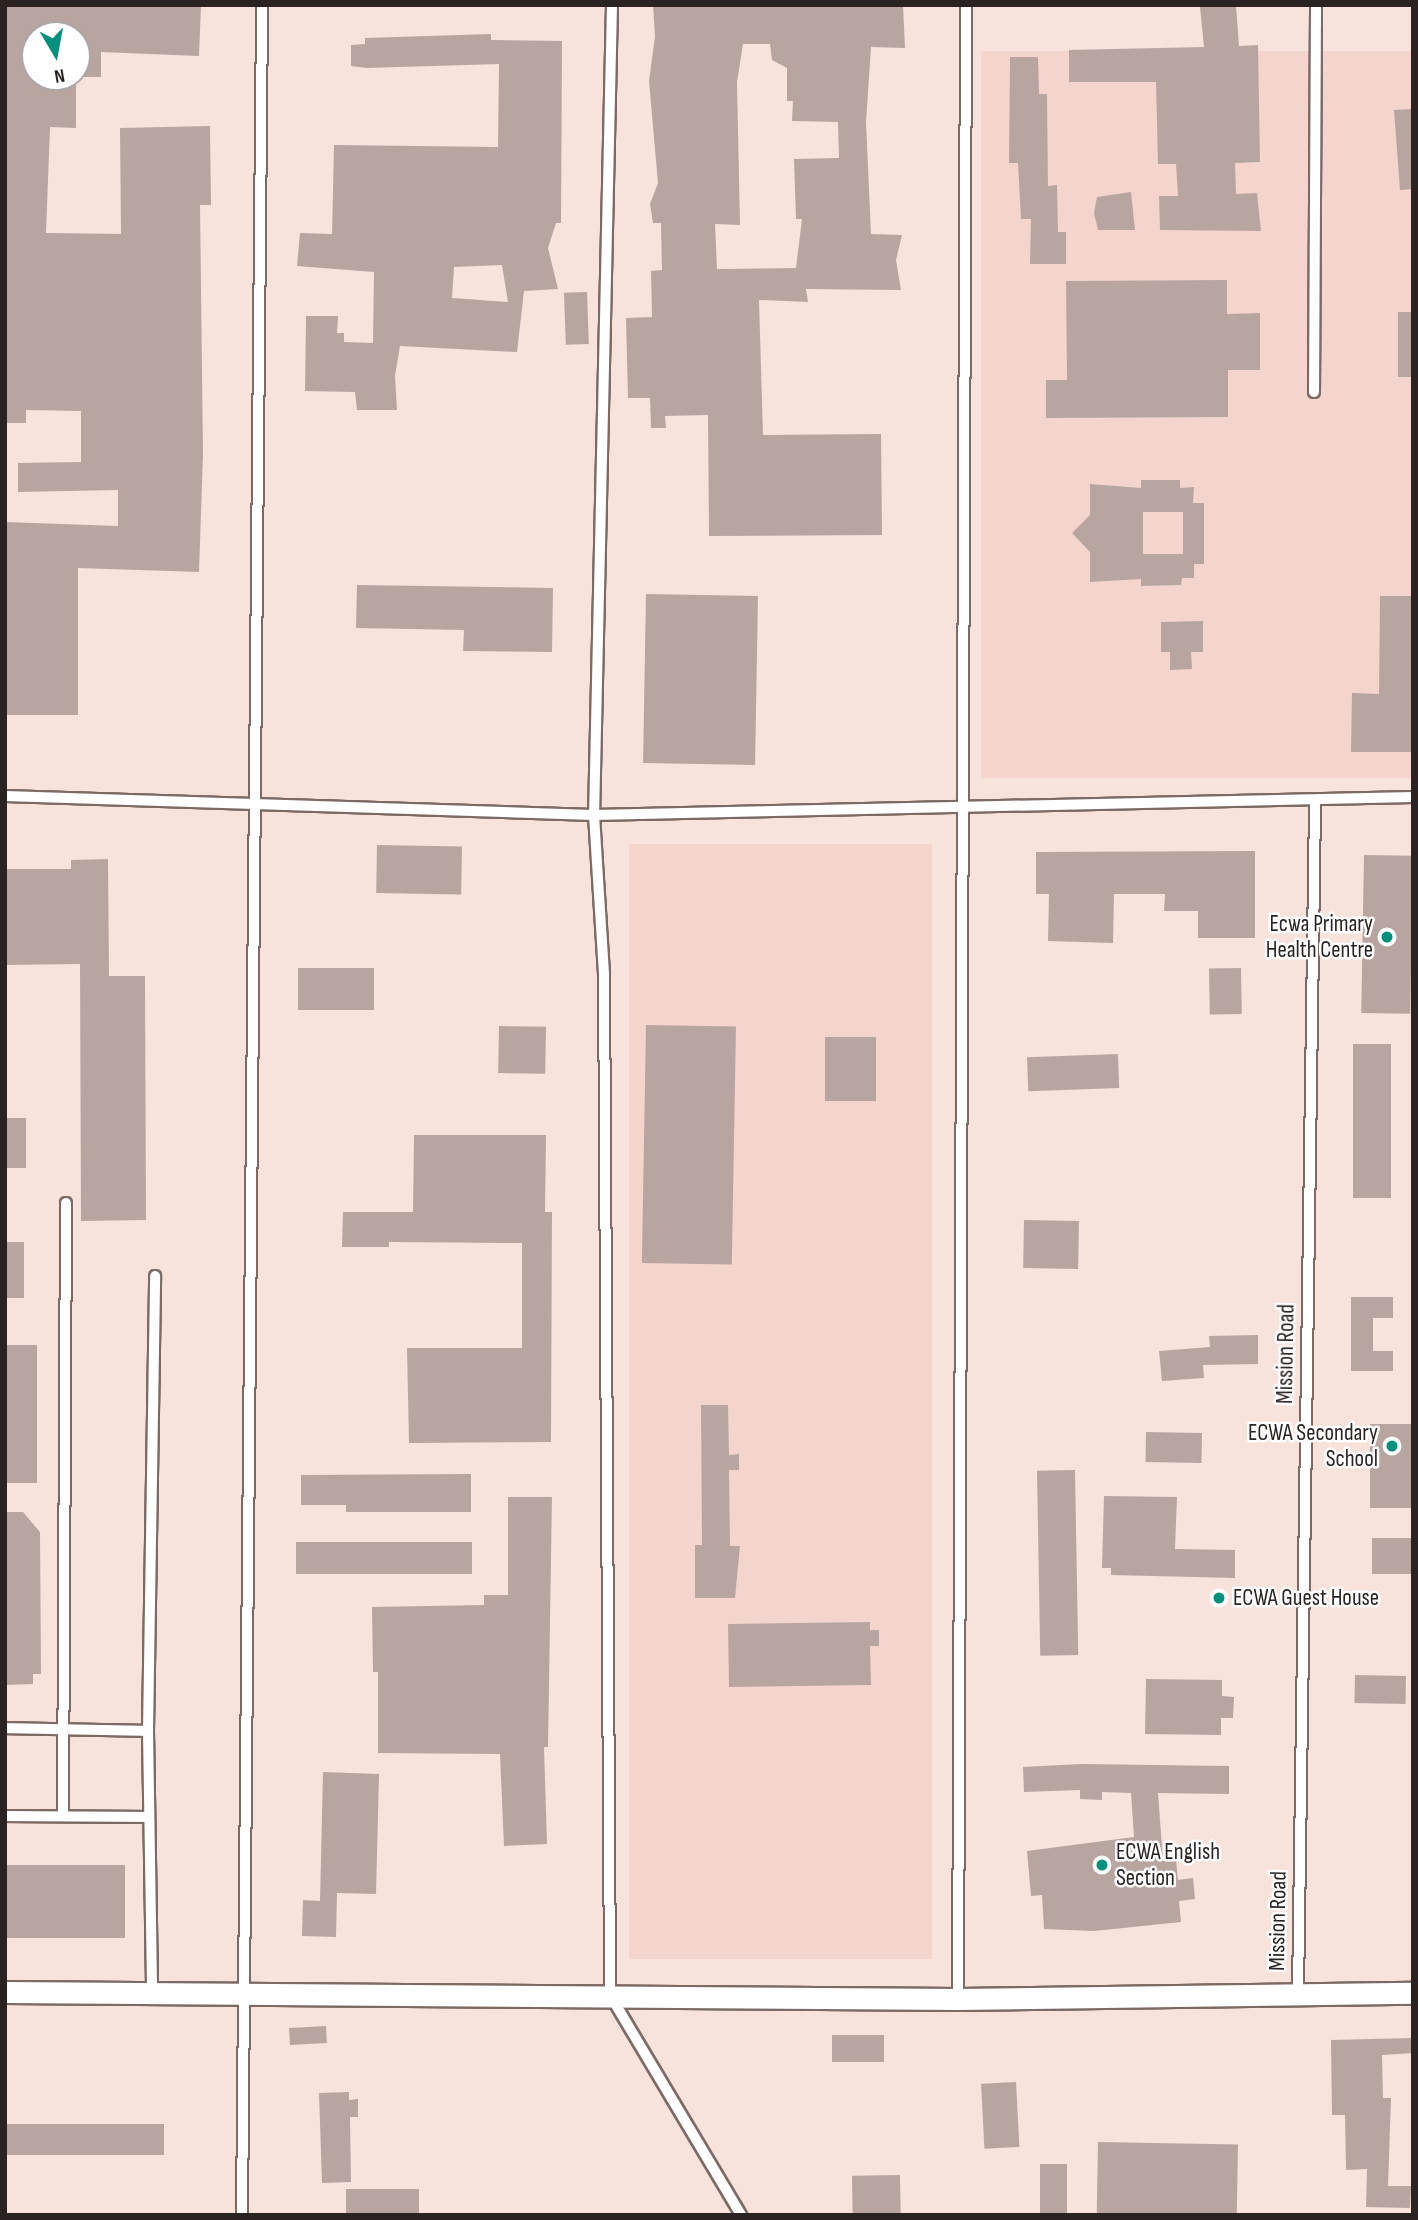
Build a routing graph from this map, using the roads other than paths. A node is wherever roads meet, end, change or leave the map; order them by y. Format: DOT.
graph roads {
  1 [pos="262,5"];
  2 [pos="612,5"];
  3 [pos="966,5"];
  4 [pos="1316,5"];
  5 [pos="1314,393"];
  6 [pos="5,796"];
  7 [pos="1413,797"];
  8 [pos="1315,800"];
  9 [pos="256,807"];
  10 [pos="962,810"];
  11 [pos="594,815"];
  12 [pos="66,1203"];
  13 [pos="155,1276"];
  14 [pos="5,1728"];
  15 [pos="64,1731"];
  16 [pos="148,1731"];
  17 [pos="63,1815"];
  18 [pos="5,1816"];
  19 [pos="149,1817"];
  20 [pos="5,1992"];
  21 [pos="152,1993"];
  22 [pos="245,1993"];
  23 [pos="1298,1993"];
  24 [pos="1413,1993"];
  25 [pos="610,1995"];
  26 [pos="958,1999"];
  27 [pos="242,2215"];
  28 [pos="741,2215"];
  1 -- 9 [label="lane"];
  2 -- 11 [label="lane"];
  3 -- 10 [label="lane"];
  4 -- 5 [label="lane"];
  6 -- 9 [label="lane"];
  7 -- 8 [label="lane"];
  8 -- 10 [label="lane"];
  8 -- 23 [label="lane, Mission Road"];
  9 -- 11 [label="lane"];
  9 -- 22 [label="lane"];
  10 -- 11 [label="lane"];
  10 -- 26 [label="lane"];
  11 -- 25 [label="lane"];
  12 -- 15 [label="lane"];
  13 -- 16 [label="lane"];
  14 -- 15 [label="lane"];
  15 -- 16 [label="lane"];
  15 -- 17 [label="lane"];
  16 -- 19 [label="lane"];
  17 -- 18 [label="lane"];
  17 -- 19 [label="lane"];
  19 -- 21 [label="lane"];
  20 -- 21 [label="street"];
  21 -- 22 [label="street"];
  22 -- 25 [label="street"];
  22 -- 27 [label="lane"];
  23 -- 24 [label="street"];
  23 -- 26 [label="street"];
  25 -- 26 [label="street"];
  25 -- 28 [label="lane"];
}
